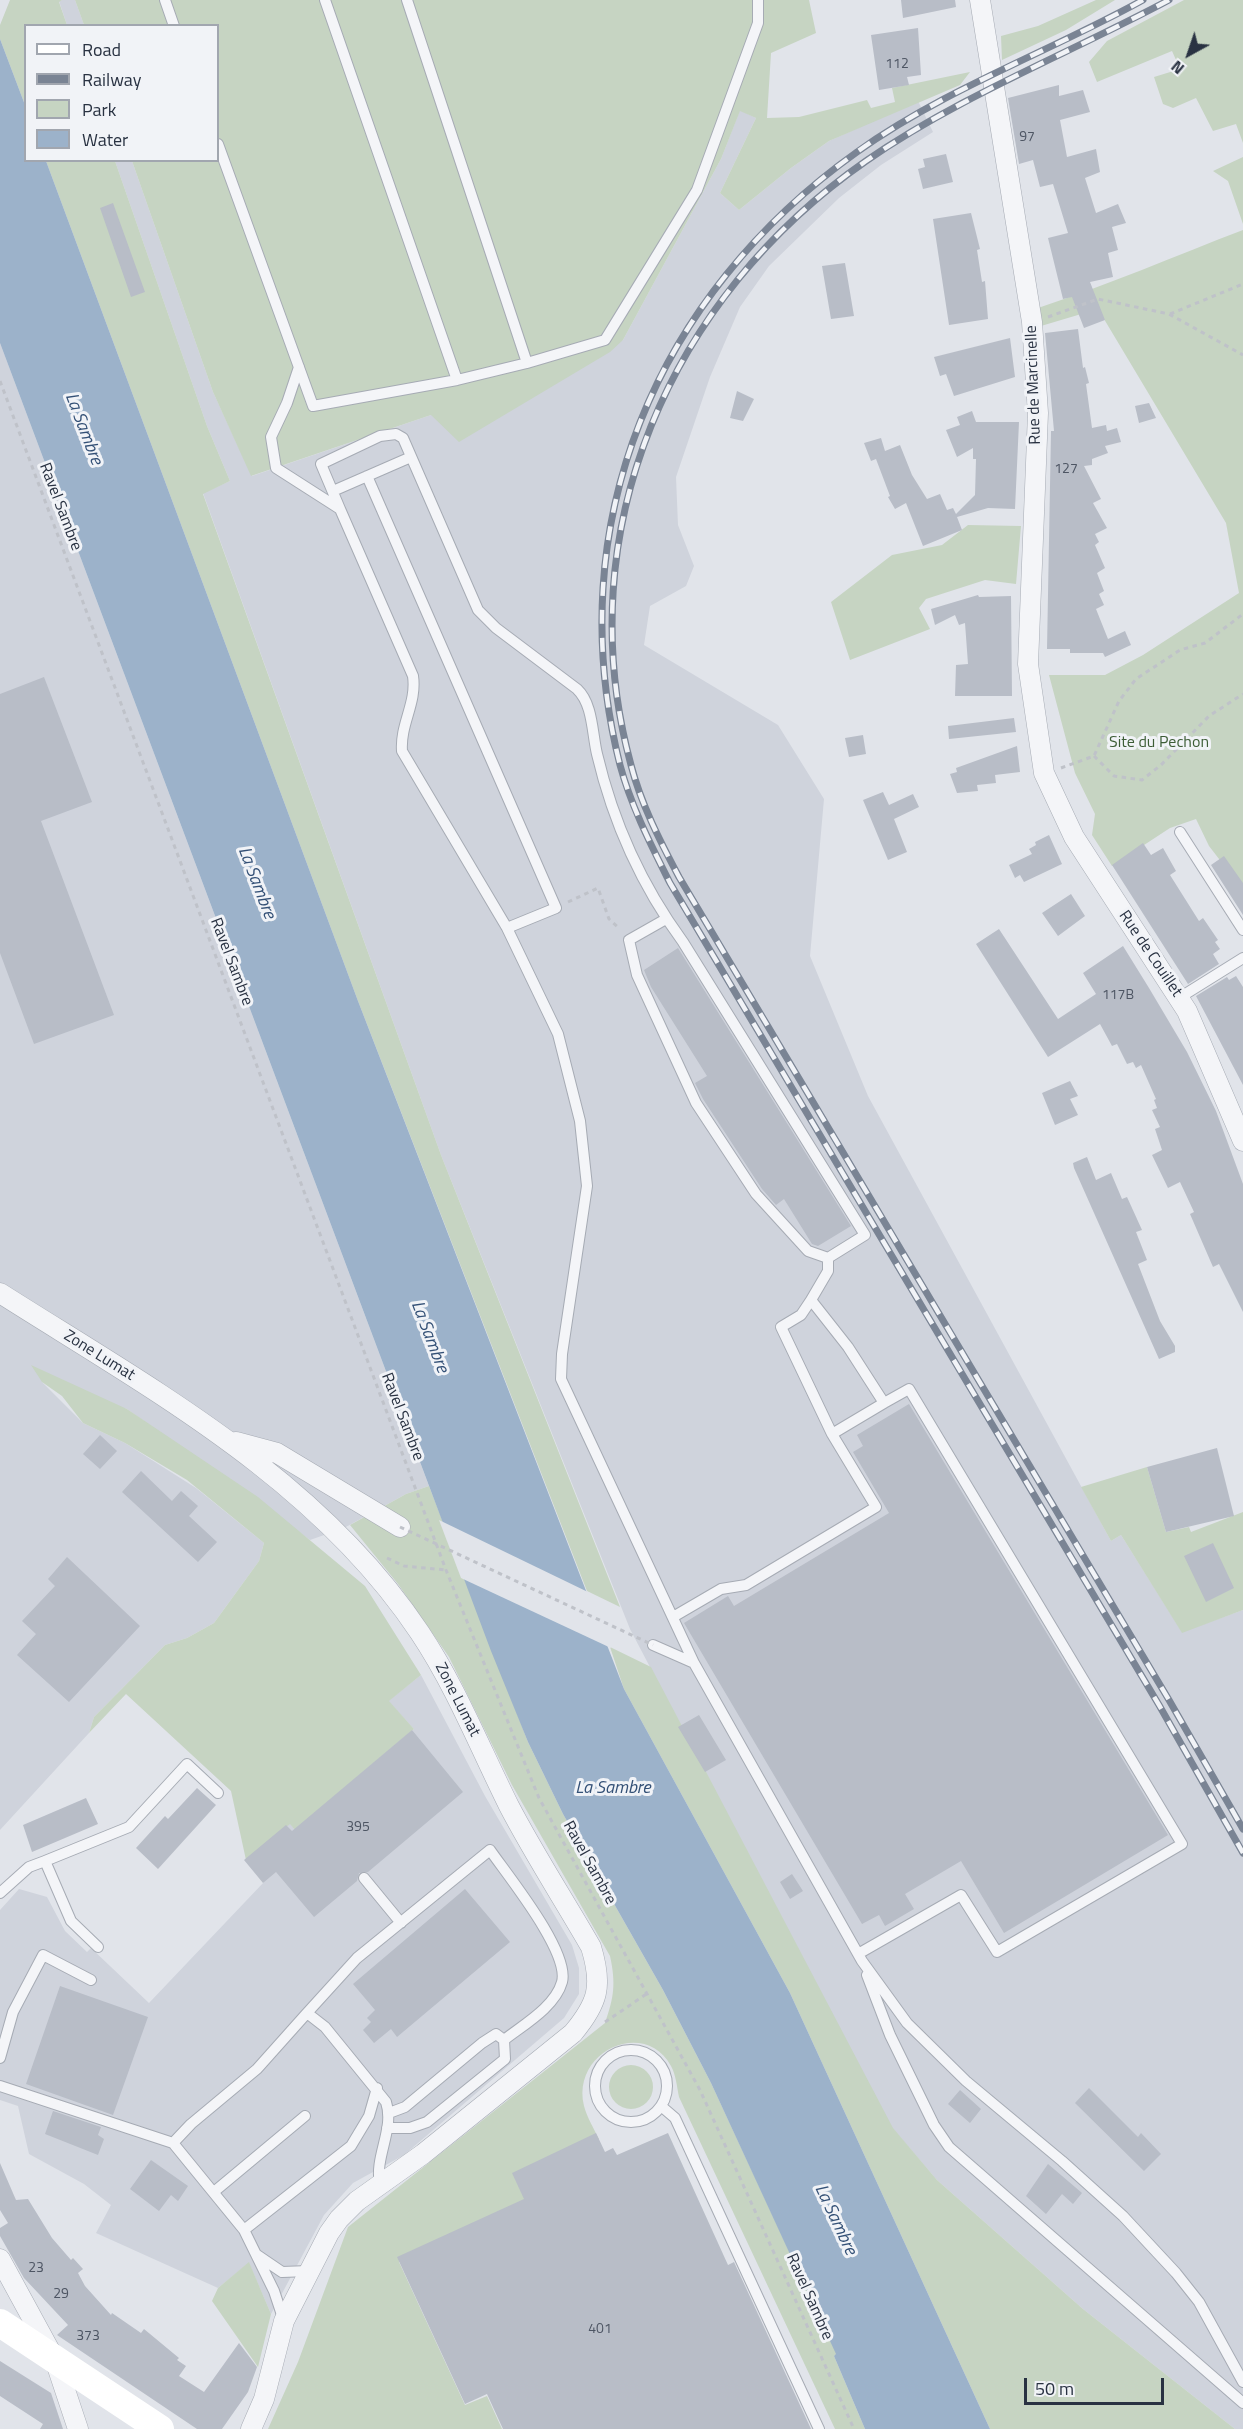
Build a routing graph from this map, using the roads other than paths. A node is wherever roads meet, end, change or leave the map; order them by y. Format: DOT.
graph roads {
  1 [pos="165,0"];
  2 [pos="325,0"];
  3 [pos="407,0"];
  4 [pos="758,0"];
  5 [pos="980,0"];
  6 [pos="173,24"];
  7 [pos="219,147"];
  8 [pos="527,363"];
  9 [pos="299,367"];
  10 [pos="457,380"];
  11 [pos="411,457"];
  12 [pos="367,476"];
  13 [pos="333,491"];
  14 [pos="340,509"];
  15 [pos="1044,773"];
  16 [pos="1180,832"];
  17 [pos="666,919"];
  18 [pos="507,928"];
  19 [pos="1243,930"];
  20 [pos="1243,958"];
  21 [pos="1179,998"];
  22 [pos="1243,1141"];
  23 [pos="828,1258"];
  24 [pos="0,1293"];
  25 [pos="811,1300"];
  26 [pos="884,1403"];
  27 [pos="832,1434"];
  28 [pos="229,1440"];
  29 [pos="400,1527"];
  30 [pos="673,1617"];
  31 [pos="653,1644"];
  32 [pos="694,1663"];
  33 [pos="218,1793"];
  34 [pos="45,1861"];
  35 [pos="364,1878"];
  36 [pos="0,1893"];
  37 [pos="401,1923"];
  38 [pos="99,1947"];
  39 [pos="860,1958"];
  40 [pos="91,1980"];
  41 [pos="307,2013"];
  42 [pos="504,2040"];
  43 [pos="0,2058"];
  44 [pos="0,2086"];
  45 [pos="376,2088"];
  46 [pos="661,2106"];
  47 [pos="389,2113"];
  48 [pos="305,2116"];
  49 [pos="387,2128"];
  50 [pos="173,2143"];
  51 [pos="380,2184"];
  52 [pos="215,2191"];
  53 [pos="244,2230"];
  54 [pos="256,2255"];
  55 [pos="0,2259"];
  56 [pos="309,2271"];
  57 [pos="284,2321"];
  58 [pos="0,2323"];
  59 [pos="55,2360"];
  60 [pos="1243,2382"];
  61 [pos="1243,2403"];
  62 [pos="78,2429"];
  63 [pos="160,2429"];
  64 [pos="251,2429"];
  65 [pos="819,2429"];
  1 -- 6 [label="lane"];
  2 -- 10 [label="lane"];
  3 -- 8 [label="lane"];
  4 -- 8 [label="lane"];
  5 -- 15 [label="street, Rue de Marcinelle"];
  7 -- 9 [label="lane"];
  8 -- 10 [label="lane"];
  9 -- 10 [label="lane"];
  9 -- 14 [label="lane"];
  11 -- 12 [label="lane"];
  11 -- 13 [label="lane"];
  11 -- 17 [label="lane"];
  12 -- 13 [label="lane"];
  12 -- 18 [label="lane"];
  13 -- 14 [label="lane"];
  14 -- 18 [label="lane"];
  15 -- 21 [label="street, Rue de Couillet"];
  16 -- 19 [label="lane"];
  17 -- 23 [label="lane"];
  17 -- 23 [label="lane"];
  18 -- 30 [label="lane"];
  20 -- 21 [label="lane"];
  21 -- 22 [label="street, Rue de Couillet"];
  23 -- 25 [label="lane"];
  24 -- 28 [label="street, Zone Lumat"];
  25 -- 26 [label="lane"];
  25 -- 27 [label="lane"];
  26 -- 27 [label="lane"];
  26 -- 39 [label="lane"];
  27 -- 30 [label="lane"];
  28 -- 29 [label="street"];
  28 -- 51 [label="street, Zone Lumat"];
  30 -- 32 [label="lane"];
  31 -- 32 [label="lane"];
  32 -- 39 [label="lane"];
  33 -- 34 [label="lane"];
  34 -- 36 [label="lane"];
  34 -- 38 [label="lane"];
  35 -- 37 [label="lane"];
  37 -- 41 [label="lane"];
  37 -- 42 [label="lane"];
  39 -- 60 [label="lane"];
  39 -- 61 [label="lane"];
  40 -- 43 [label="lane"];
  41 -- 45 [label="lane"];
  41 -- 50 [label="lane"];
  42 -- 47 [label="lane"];
  42 -- 49 [label="lane"];
  44 -- 50 [label="lane"];
  45 -- 47 [label="lane"];
  45 -- 53 [label="lane"];
  46 -- 46 [label="lane"];
  46 -- 65 [label="lane"];
  47 -- 49 [label="lane"];
  48 -- 52 [label="lane"];
  49 -- 51 [label="lane"];
  50 -- 52 [label="lane"];
  51 -- 56 [label="street, Zone Lumat"];
  52 -- 53 [label="lane"];
  53 -- 54 [label="lane"];
  54 -- 56 [label="lane"];
  54 -- 57 [label="lane"];
  55 -- 59 [label="street"];
  56 -- 57 [label="street, Zone Lumat"];
  57 -- 64 [label="street, Zone Lumat"];
  58 -- 59 [label="main road"];
  59 -- 62 [label="street"];
  59 -- 63 [label="main road"];
}
